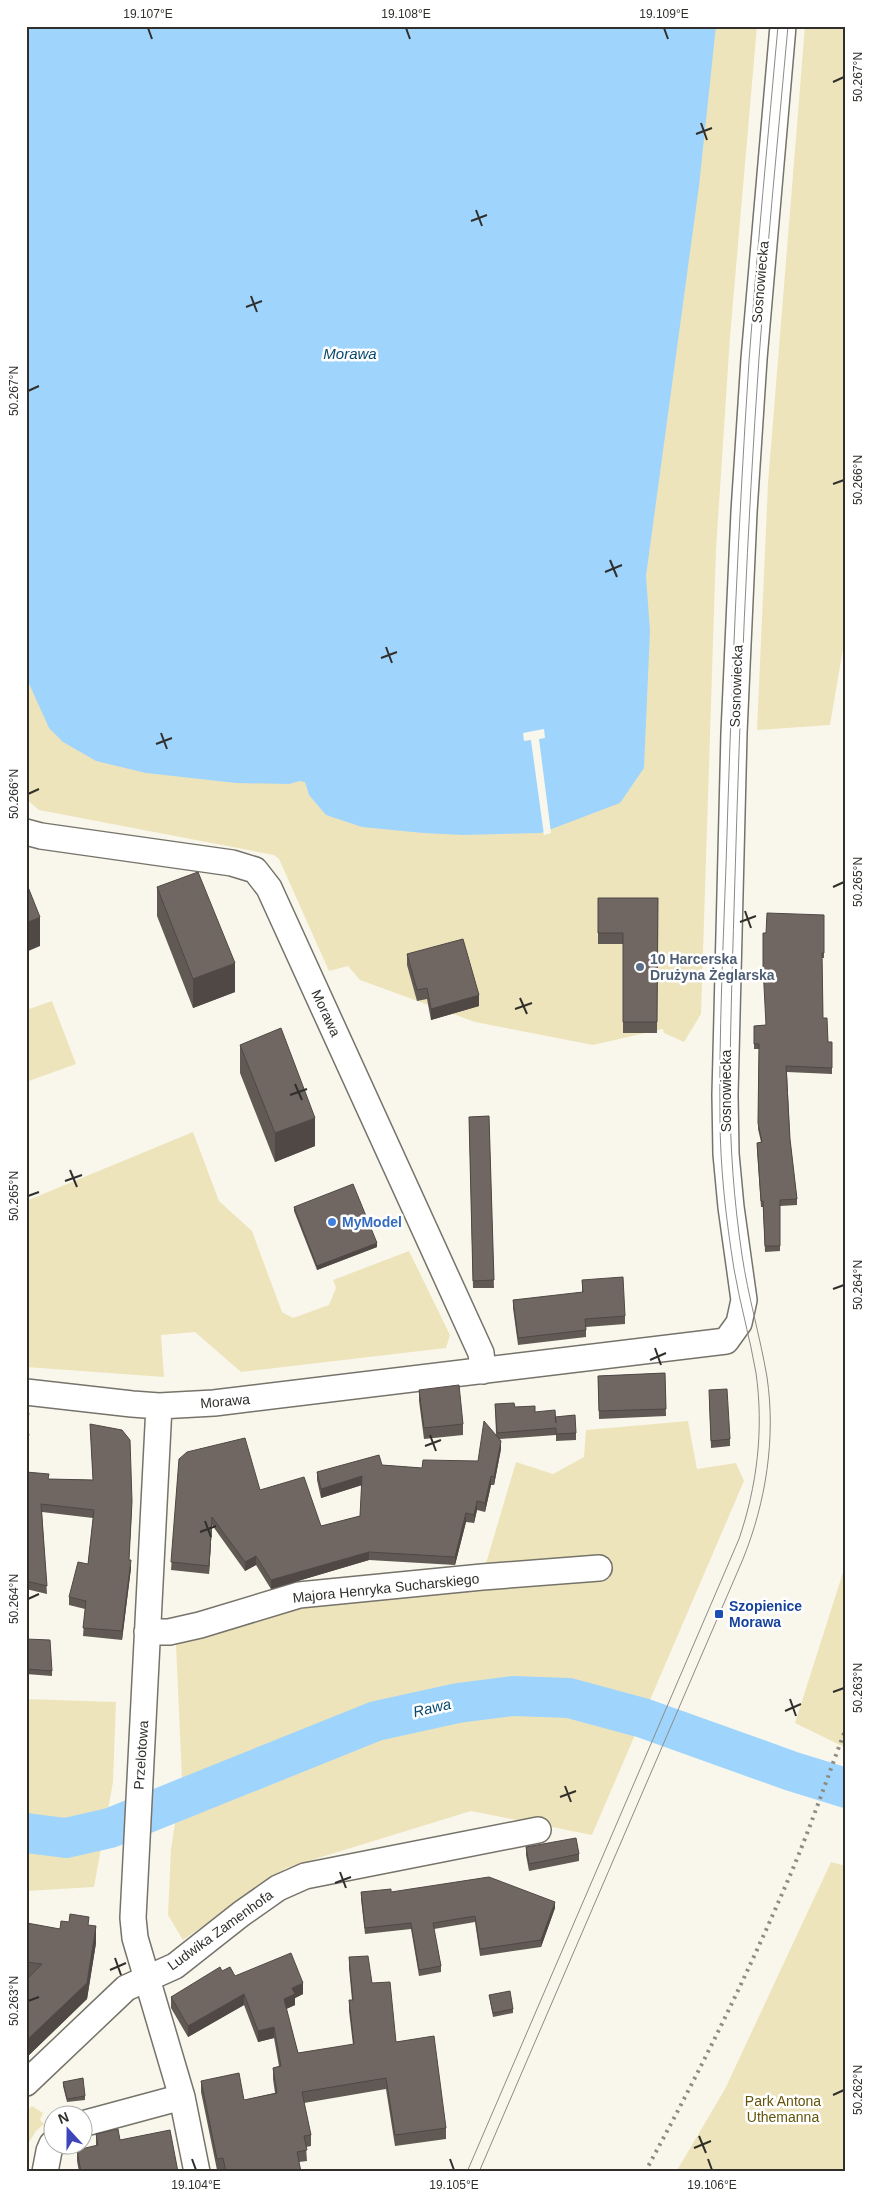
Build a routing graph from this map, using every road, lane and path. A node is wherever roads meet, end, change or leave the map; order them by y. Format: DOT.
graph roads {
  1 [pos="783,26"];
  2 [pos="26,832"];
  3 [pos="726,1341"];
  4 [pos="483,1371"];
  5 [pos="26,1392"];
  6 [pos="159,1406"];
  7 [pos="599,1568"];
  8 [pos="147,1632"];
  9 [pos="538,1830"];
  10 [pos="147,1979"];
  11 [pos="26,2083"];
  12 [pos="182,2097"];
  13 [pos="92,2121"];
  14 [pos="48,2156"];
  15 [pos="45,2172"];
  16 [pos="197,2172"];
  1 -- 3 [label="street, Sosnowiecka"];
  2 -- 4 [label="street, Morawa"];
  3 -- 4 [label="street, Morawa"];
  4 -- 6 [label="street, Morawa"];
  5 -- 6 [label="street, Morawa"];
  6 -- 8 [label="street, Przelotowa"];
  7 -- 8 [label="street, Majora Henryka Sucharskiego"];
  8 -- 10 [label="street, Przelotowa"];
  9 -- 10 [label="street, Ludwika Zamenhofa"];
  10 -- 11 [label="street, Ludwika Zamenhofa"];
  10 -- 12 [label="street, Przelotowa"];
  12 -- 13 [label="street"];
  12 -- 16 [label="street, Przelotowa"];
  14 -- 15 [label="street"];
}
